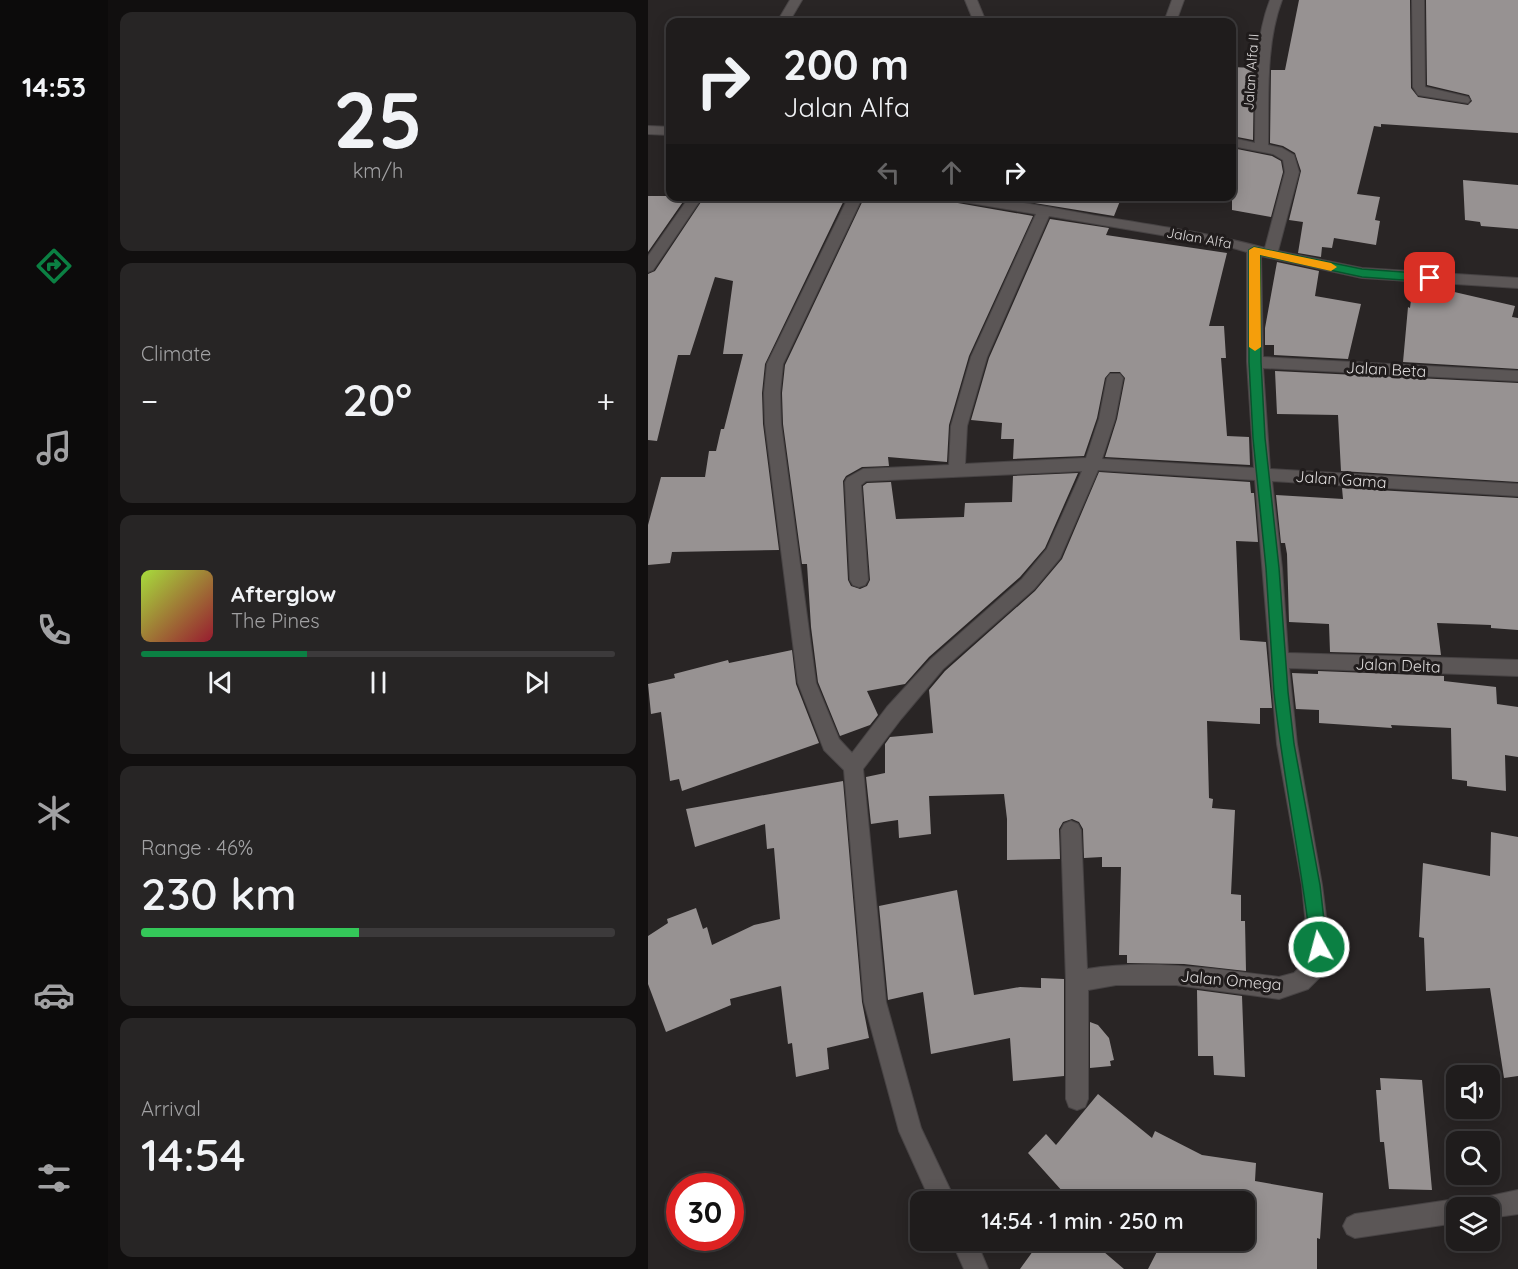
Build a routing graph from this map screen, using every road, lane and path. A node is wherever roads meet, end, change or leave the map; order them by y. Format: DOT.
graph roads {
  1 [pos="796,0"];
  2 [pos="971,0"];
  3 [pos="1178,0"];
  4 [pos="1276,0"];
  5 [pos="1418,0"];
  6 [pos="785,18"];
  7 [pos="978,18"];
  8 [pos="1171,18"];
  9 [pos="1464,100"];
  10 [pos="648,130"];
  11 [pos="666,131"];
  12 [pos="1236,143"];
  13 [pos="1261,147"];
  14 [pos="694,201"];
  15 [pos="854,201"];
  16 [pos="983,201"];
  17 [pos="1044,211"];
  18 [pos="1262,252"];
  19 [pos="648,267"];
  20 [pos="1518,283"];
  21 [pos="1255,362"];
  22 [pos="1518,376"];
  23 [pos="1115,378"];
  24 [pos="1092,464"];
  25 [pos="957,470"];
  26 [pos="1262,474"];
  27 [pos="1518,490"];
  28 [pos="859,580"];
  29 [pos="1278,660"];
  30 [pos="1518,668"];
  31 [pos="853,767"];
  32 [pos="1071,830"];
  33 [pos="1077,981"];
  34 [pos="1077,1099"];
  35 [pos="939,1191"];
  36 [pos="1518,1202"];
  37 [pos="1500,1205"];
  38 [pos="1446,1212"];
  39 [pos="1355,1226"];
  40 [pos="968,1251"];
  41 [pos="976,1269"];
  1 -- 6 [label="street"];
  2 -- 7 [label="street"];
  3 -- 8 [label="street"];
  4 -- 13 [label="street, Jalan Alfa II"];
  5 -- 9 [label="street"];
  10 -- 11 [label="street"];
  12 -- 13 [label="street"];
  13 -- 18 [label="street, Jalan Omega"];
  14 -- 19 [label="street"];
  15 -- 31 [label="street"];
  16 -- 17 [label="street, Jalan Alfa"];
  17 -- 18 [label="street, Jalan Alfa"];
  17 -- 25 [label="street"];
  18 -- 20 [label="street, Jalan Alfa"];
  18 -- 21 [label="street, Jalan Omega"];
  21 -- 22 [label="street, Jalan Beta"];
  21 -- 26 [label="street, Jalan Omega"];
  23 -- 24 [label="street"];
  24 -- 25 [label="street, Jalan Gama"];
  24 -- 26 [label="street, Jalan Gama"];
  24 -- 31 [label="street"];
  25 -- 28 [label="street, Jalan Gama"];
  26 -- 27 [label="street, Jalan Gama"];
  26 -- 29 [label="street, Jalan Omega"];
  29 -- 30 [label="street, Jalan Delta"];
  29 -- 33 [label="street, Jalan Omega"];
  31 -- 35 [label="street"];
  32 -- 33 [label="street"];
  33 -- 34 [label="street"];
  36 -- 37 [label="street"];
  38 -- 39 [label="street"];
  40 -- 41 [label="street"];
}
